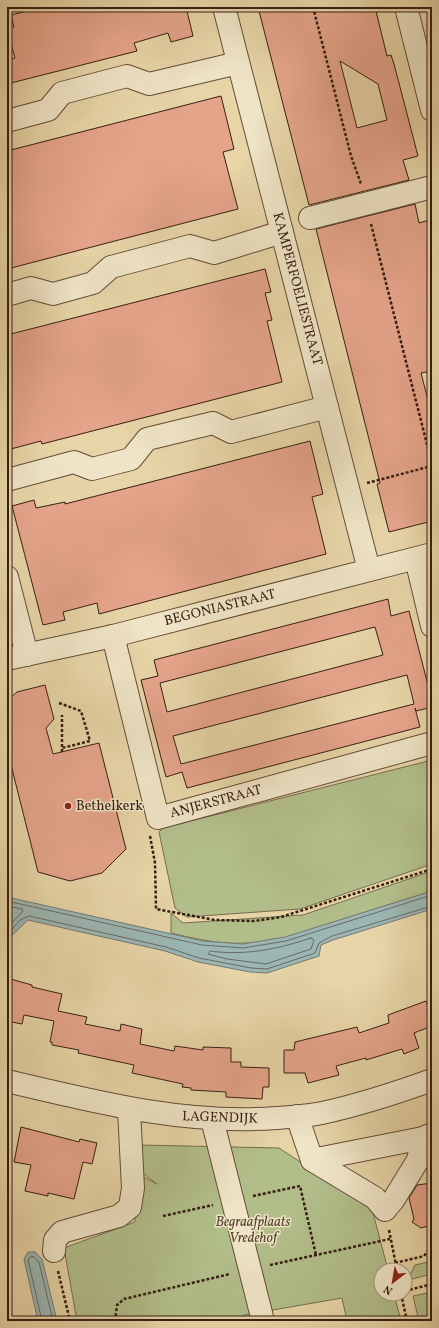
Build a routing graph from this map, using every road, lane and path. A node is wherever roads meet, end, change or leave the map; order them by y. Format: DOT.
graph roads {
  1 [pos="224,7"];
  2 [pos="313,7"];
  3 [pos="406,7"];
  4 [pos="238,63"];
  5 [pos="432,110"];
  6 [pos="7,121"];
  7 [pos="432,187"];
  8 [pos="366,204"];
  9 [pos="310,218"];
  10 [pos="282,232"];
  11 [pos="7,295"];
  12 [pos="327,407"];
  13 [pos="432,465"];
  14 [pos="7,480"];
  15 [pos="348,488"];
  16 [pos="424,557"];
  17 [pos="369,570"];
  18 [pos="7,577"];
  19 [pos="432,626"];
  20 [pos="113,636"];
  21 [pos="17,657"];
  22 [pos="59,703"];
  23 [pos="62,715"];
  24 [pos="432,743"];
  25 [pos="62,748"];
  26 [pos="62,752"];
  27 [pos="158,818"];
  28 [pos="432,869"];
  29 [pos="7,1080"];
  30 [pos="432,1080"];
  31 [pos="129,1110"];
  32 [pos="297,1116"];
  33 [pos="212,1119"];
  34 [pos="427,1136"];
  35 [pos="312,1160"];
  36 [pos="384,1210"];
  37 [pos="432,1245"];
  38 [pos="54,1251"];
  39 [pos="395,1262"];
  40 [pos="432,1284"];
  41 [pos="413,1289"];
  42 [pos="403,1302"];
  43 [pos="70,1321"];
  44 [pos="263,1321"];
  45 [pos="407,1321"];
  1 -- 4 [label="street, KAMPERFOELIESTRAAT"];
  2 -- 8 [label="path"];
  3 -- 5 [label="street"];
  4 -- 6 [label="street"];
  4 -- 10 [label="street, KAMPERFOELIESTRAAT"];
  7 -- 8 [label="street"];
  8 -- 9 [label="street"];
  8 -- 13 [label="path"];
  10 -- 11 [label="street"];
  10 -- 12 [label="street, KAMPERFOELIESTRAAT"];
  12 -- 14 [label="street"];
  12 -- 15 [label="street, KAMPERFOELIESTRAAT"];
  13 -- 15 [label="path"];
  15 -- 17 [label="street, KAMPERFOELIESTRAAT"];
  16 -- 17 [label="street, BEGONIASTRAAT"];
  16 -- 19 [label="street"];
  17 -- 20 [label="street, BEGONIASTRAAT"];
  18 -- 21 [label="street"];
  20 -- 21 [label="street, BEGONIASTRAAT"];
  20 -- 27 [label="street, ANJERSTRAAT"];
  22 -- 25 [label="path"];
  23 -- 25 [label="path"];
  24 -- 27 [label="street, ANJERSTRAAT"];
  25 -- 26 [label="path"];
  27 -- 28 [label="path"];
  29 -- 31 [label="street, LAGENDIJK"];
  30 -- 32 [label="street, LAGENDIJK"];
  31 -- 33 [label="street, LAGENDIJK"];
  31 -- 38 [label="street"];
  32 -- 33 [label="street, LAGENDIJK"];
  32 -- 35 [label="street"];
  33 -- 44 [label="street"];
  34 -- 35 [label="street"];
  34 -- 36 [label="street"];
  35 -- 36 [label="street"];
  36 -- 39 [label="path"];
  37 -- 39 [label="path"];
  38 -- 43 [label="path"];
  40 -- 41 [label="path"];
  42 -- 45 [label="path"];
}
